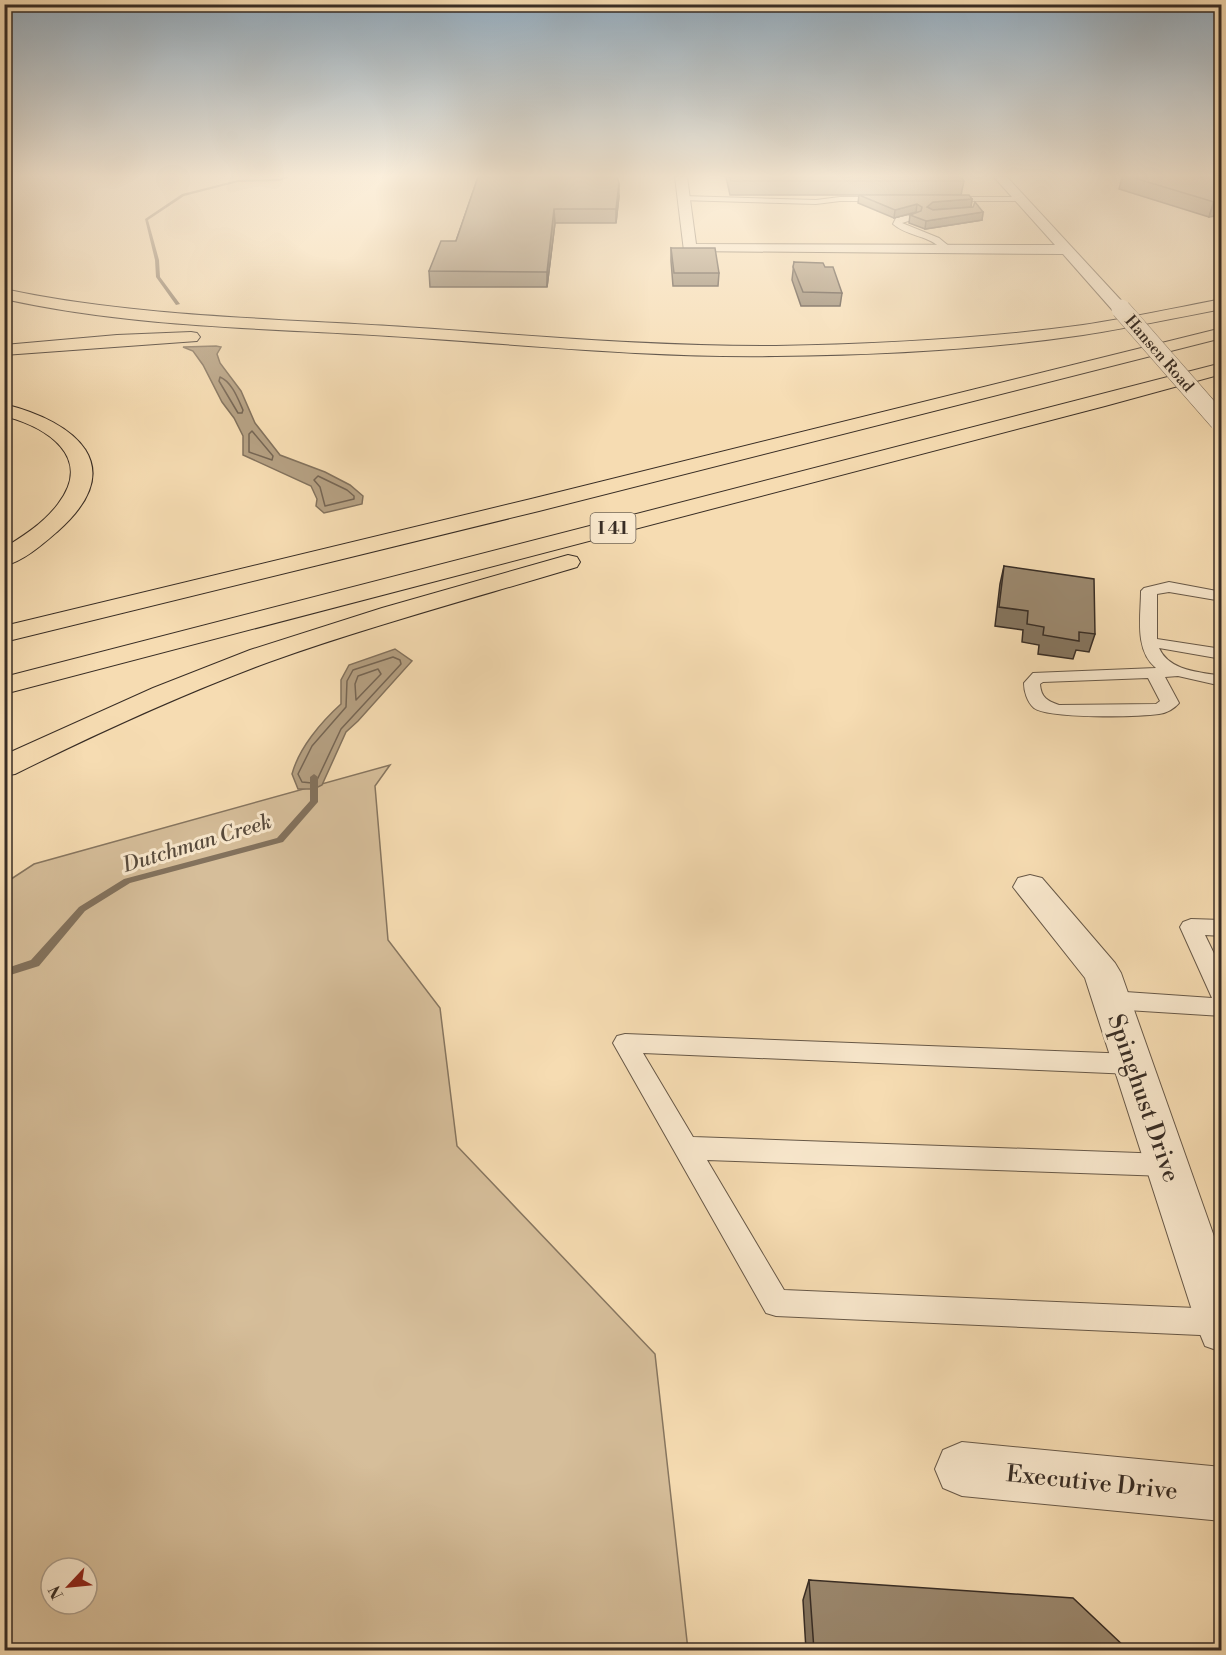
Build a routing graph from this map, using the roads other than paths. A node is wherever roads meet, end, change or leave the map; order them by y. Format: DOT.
graph roads {
  1 [pos="1072,254"];
  2 [pos="4,294"];
  3 [pos="1221,304"];
  4 [pos="1221,311"];
  5 [pos="1221,333"];
  6 [pos="454,334"];
  7 [pos="4,350"];
  8 [pos="1037,356"];
  9 [pos="1221,368"];
  10 [pos="1098,402"];
  11 [pos="840,408"];
  12 [pos="4,410"];
  13 [pos="1220,422"];
  14 [pos="4,559"];
  15 [pos="1221,597"];
  16 [pos="130,602"];
  17 [pos="4,634"];
  18 [pos="1149,642"];
  19 [pos="1221,654"];
  20 [pos="1176,672"];
  21 [pos="1154,673"];
  22 [pos="1221,681"];
  23 [pos="4,686"];
  24 [pos="4,767"];
  25 [pos="1030,887"];
  26 [pos="1221,928"];
  27 [pos="1221,995"];
  28 [pos="1111,1000"];
  29 [pos="1221,1007"];
  30 [pos="1132,1064"];
  31 [pos="685,1148"];
  32 [pos="1166,1165"];
  33 [pos="1220,1326"];
  34 [pos="962,1469"];
  35 [pos="1221,1494"];
  1 -- 13 [label="street, Hansen Road, bridge"];
  2 -- 6 [label="highway"];
  3 -- 6 [label="highway"];
  4 -- 8 [label="highway"];
  5 -- 16 [label="highway, I 41"];
  6 -- 7 [label="highway"];
  9 -- 10 [label="highway, I 41"];
  10 -- 23 [label="highway, I 41"];
  10 -- 24 [label="highway"];
  11 -- 16 [label="highway"];
  12 -- 14 [label="highway"];
  15 -- 18 [label="lane"];
  16 -- 17 [label="highway, I 41"];
  18 -- 19 [label="lane"];
  18 -- 20 [label="lane"];
  20 -- 21 [label="lane"];
  20 -- 22 [label="lane"];
  21 -- 21 [label="lane"];
  25 -- 28 [label="street, Spinghust Drive"];
  26 -- 27 [label="lane"];
  28 -- 29 [label="lane"];
  28 -- 30 [label="street, Spinghust Drive"];
  30 -- 31 [label="lane"];
  30 -- 32 [label="street, Spinghust Drive"];
  31 -- 32 [label="lane"];
  31 -- 33 [label="lane"];
  32 -- 33 [label="street, Spinghust Drive"];
  34 -- 35 [label="street, Executive Drive"];
}
